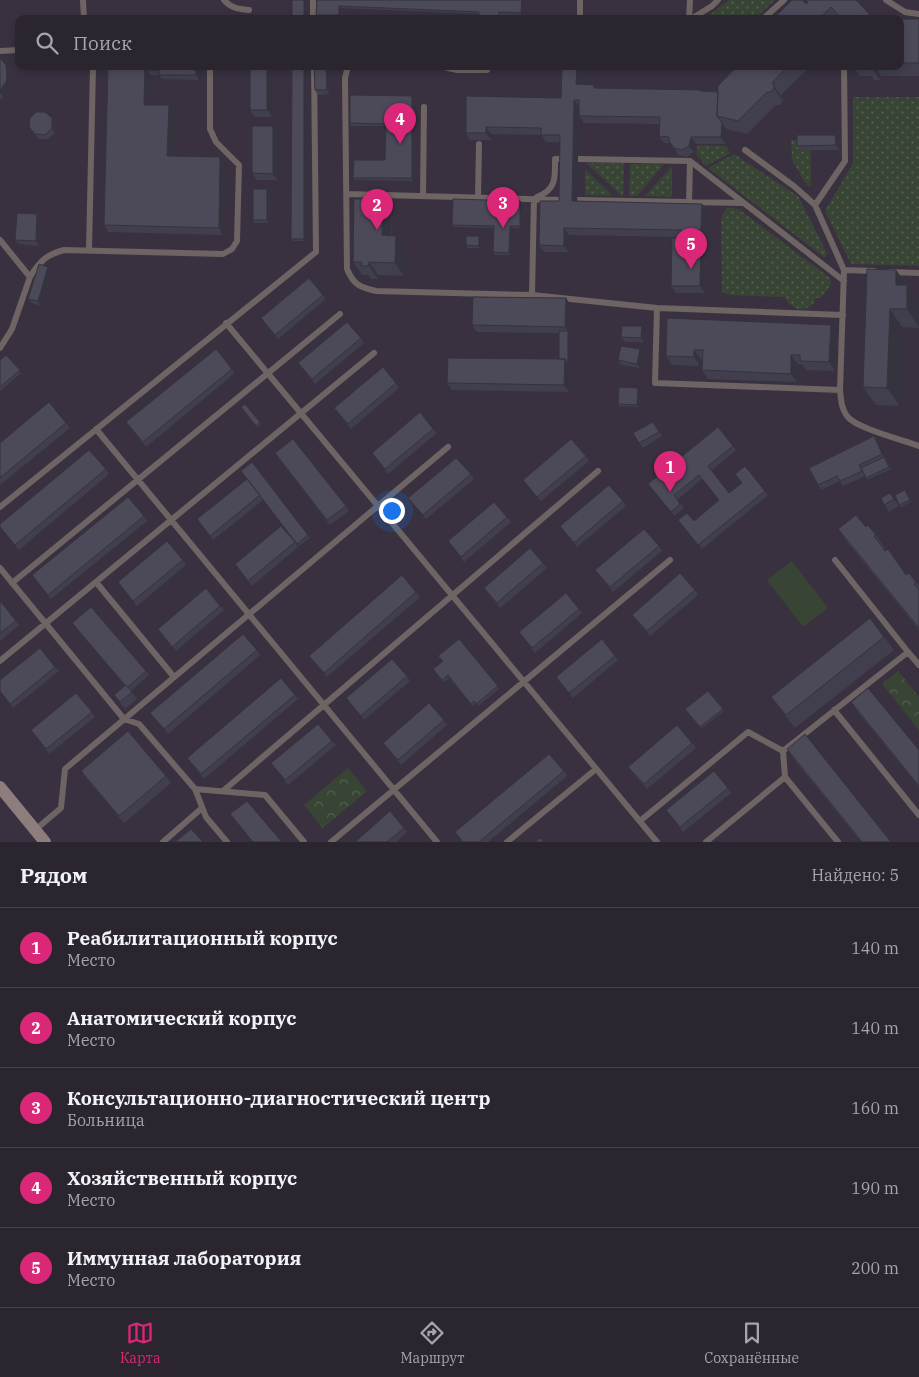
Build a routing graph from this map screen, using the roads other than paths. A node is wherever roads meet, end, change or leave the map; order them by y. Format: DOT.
graph roads {
  1 [pos="84,0"];
  2 [pos="224,0"];
  3 [pos="313,0"];
  4 [pos="580,0"];
  5 [pos="690,0"];
  6 [pos="718,0"];
  7 [pos="784,0"];
  8 [pos="886,0"];
  9 [pos="249,10"];
  10 [pos="919,14"];
  11 [pos="84,15"];
  12 [pos="313,15"];
  13 [pos="580,15"];
  14 [pos="690,15"];
  15 [pos="697,15"];
  16 [pos="767,15"];
  17 [pos="15,50"];
  18 [pos="0,51"];
  19 [pos="93,70"];
  20 [pos="210,70"];
  21 [pos="314,70"];
  22 [pos="347,70"];
  23 [pos="457,70"];
  24 [pos="487,70"];
  25 [pos="844,70"];
  26 [pos="424,107"];
  27 [pos="479,144"];
  28 [pos="745,150"];
  29 [pos="565,159"];
  30 [pos="578,159"];
  31 [pos="690,162"];
  32 [pos="346,194"];
  33 [pos="423,196"];
  34 [pos="478,198"];
  35 [pos="534,199"];
  36 [pos="564,200"];
  37 [pos="577,200"];
  38 [pos="689,202"];
  39 [pos="743,203"];
  40 [pos="815,206"];
  41 [pos="0,240"];
  42 [pos="89,250"];
  43 [pos="844,270"];
  44 [pos="919,273"];
  45 [pos="30,277"];
  46 [pos="844,281"];
  47 [pos="532,295"];
  48 [pos="657,308"];
  49 [pos="340,314"];
  50 [pos="843,314"];
  51 [pos="226,323"];
  52 [pos="0,348"];
  53 [pos="374,353"];
  54 [pos="268,374"];
  55 [pos="840,390"];
  56 [pos="301,413"];
  57 [pos="96,429"];
  58 [pos="919,446"];
  59 [pos="448,447"];
  60 [pos="598,471"];
  61 [pos="139,480"];
  62 [pos="378,506"];
  63 [pos="0,507"];
  64 [pos="172,520"];
  65 [pos="670,560"];
  66 [pos="835,560"];
  67 [pos="0,568"];
  68 [pos="96,582"];
  69 [pos="12,583"];
  70 [pos="452,595"];
  71 [pos="249,614"];
  72 [pos="46,624"];
  73 [pos="908,652"];
  74 [pos="0,661"];
  75 [pos="919,665"];
  76 [pos="174,677"];
  77 [pos="524,682"];
  78 [pos="324,704"];
  79 [pos="834,710"];
  80 [pos="124,719"];
  81 [pos="783,751"];
  82 [pos="596,769"];
  83 [pos="785,777"];
  84 [pos="0,787"];
  85 [pos="195,789"];
  86 [pos="394,790"];
  87 [pos="223,792"];
  88 [pos="202,808"];
  89 [pos="919,814"];
  90 [pos="640,821"];
  91 [pos="36,830"];
  92 [pos="46,842"];
  93 [pos="163,842"];
  94 [pos="227,842"];
  95 [pos="304,842"];
  96 [pos="331,842"];
  97 [pos="437,842"];
  98 [pos="507,842"];
  99 [pos="657,842"];
  100 [pos="706,842"];
  101 [pos="838,842"];
  1 -- 11 [label="lane"];
  2 -- 9 [label="lane"];
  3 -- 12 [label="lane"];
  4 -- 13 [label="lane"];
  5 -- 14 [label="lane"];
  6 -- 15 [label="lane"];
  7 -- 16 [label="lane"];
  8 -- 10 [label="lane"];
  17 -- 18 [label="lane"];
  19 -- 42 [label="lane"];
  20 -- 42 [label="lane"];
  21 -- 51 [label="lane"];
  22 -- 32 [label="lane"];
  23 -- 24 [label="lane"];
  25 -- 40 [label="lane"];
  26 -- 33 [label="lane"];
  27 -- 34 [label="lane"];
  28 -- 40 [label="lane"];
  29 -- 35 [label="lane"];
  30 -- 31 [label="lane"];
  31 -- 38 [label="lane"];
  31 -- 39 [label="lane"];
  32 -- 33 [label="lane"];
  32 -- 47 [label="lane"];
  33 -- 34 [label="lane"];
  34 -- 35 [label="lane"];
  35 -- 36 [label="lane"];
  35 -- 47 [label="lane"];
  37 -- 38 [label="lane"];
  38 -- 39 [label="lane"];
  39 -- 46 [label="lane"];
  40 -- 43 [label="lane"];
  41 -- 45 [label="lane"];
  42 -- 45 [label="lane"];
  43 -- 44 [label="lane"];
  43 -- 46 [label="lane"];
  45 -- 52 [label="lane"];
  46 -- 50 [label="lane"];
  47 -- 48 [label="lane"];
  48 -- 50 [label="lane"];
  48 -- 55 [label="lane"];
  49 -- 54 [label="lane"];
  50 -- 55 [label="lane"];
  51 -- 54 [label="lane"];
  51 -- 57 [label="lane"];
  53 -- 56 [label="lane"];
  54 -- 56 [label="lane"];
  54 -- 61 [label="lane"];
  55 -- 58 [label="lane"];
  56 -- 62 [label="lane"];
  56 -- 64 [label="lane"];
  57 -- 61 [label="lane"];
  57 -- 63 [label="lane"];
  59 -- 62 [label="lane"];
  60 -- 70 [label="lane"];
  61 -- 64 [label="lane"];
  61 -- 69 [label="lane"];
  62 -- 70 [label="lane"];
  62 -- 71 [label="lane"];
  64 -- 68 [label="lane"];
  64 -- 71 [label="lane"];
  65 -- 77 [label="lane"];
  66 -- 73 [label="lane"];
  67 -- 69 [label="lane"];
  68 -- 72 [label="lane"];
  68 -- 76 [label="lane"];
  69 -- 72 [label="lane"];
  70 -- 77 [label="lane"];
  70 -- 78 [label="lane"];
  71 -- 76 [label="lane"];
  71 -- 78 [label="lane"];
  72 -- 74 [label="lane"];
  72 -- 80 [label="lane"];
  73 -- 75 [label="lane"];
  73 -- 79 [label="lane"];
  76 -- 80 [label="lane"];
  77 -- 82 [label="lane"];
  77 -- 86 [label="lane"];
  78 -- 86 [label="lane"];
  78 -- 87 [label="lane"];
  79 -- 81 [label="lane"];
  79 -- 89 [label="lane"];
  80 -- 85 [label="lane"];
  80 -- 91 [label="lane"];
  81 -- 83 [label="lane"];
  81 -- 90 [label="lane"];
  82 -- 90 [label="lane"];
  82 -- 98 [label="lane"];
  83 -- 100 [label="lane"];
  83 -- 101 [label="lane"];
  84 -- 91 [label="main road"];
  85 -- 87 [label="lane"];
  85 -- 88 [label="lane"];
  86 -- 96 [label="lane"];
  86 -- 97 [label="lane"];
  87 -- 95 [label="lane"];
  88 -- 93 [label="lane"];
  88 -- 94 [label="lane"];
  90 -- 99 [label="lane"];
  91 -- 92 [label="main road"];
}
